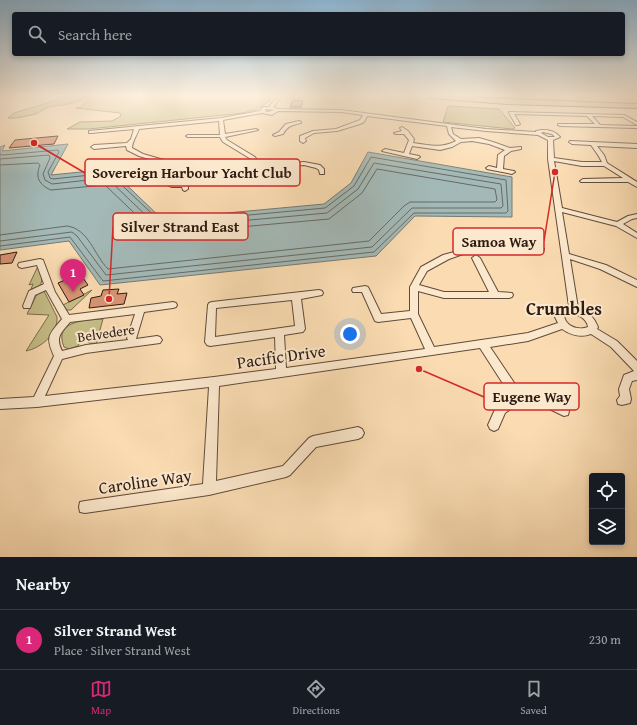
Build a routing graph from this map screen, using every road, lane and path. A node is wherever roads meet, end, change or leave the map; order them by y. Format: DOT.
graph roads {
  1 [pos="190,122"];
  2 [pos="221,122"];
  3 [pos="299,122"];
  4 [pos="360,122"];
  5 [pos="426,122"];
  6 [pos="557,122"];
  7 [pos="595,122"];
  8 [pos="449,125"];
  9 [pos="560,125"];
  10 [pos="599,126"];
  11 [pos="637,126"];
  12 [pos="137,127"];
  13 [pos="306,128"];
  14 [pos="256,130"];
  15 [pos="91,132"];
  16 [pos="312,132"];
  17 [pos="396,133"];
  18 [pos="274,135"];
  19 [pos="188,136"];
  20 [pos="223,136"];
  21 [pos="552,136"];
  22 [pos="295,137"];
  23 [pos="460,141"];
  24 [pos="572,142"];
  25 [pos="129,144"];
  26 [pos="411,144"];
  27 [pos="593,144"];
  28 [pos="637,146"];
  29 [pos="94,147"];
  30 [pos="519,148"];
  31 [pos="508,150"];
  32 [pos="385,151"];
  33 [pos="406,154"];
  34 [pos="417,156"];
  35 [pos="156,159"];
  36 [pos="551,159"];
  37 [pos="162,161"];
  38 [pos="148,163"];
  39 [pos="256,163"];
  40 [pos="605,164"];
  41 [pos="264,167"];
  42 [pos="247,168"];
  43 [pos="489,168"];
  44 [pos="500,170"];
  45 [pos="512,172"];
  46 [pos="322,173"];
  47 [pos="545,174"];
  48 [pos="554,176"];
  49 [pos="629,180"];
  50 [pos="583,181"];
  51 [pos="166,183"];
  52 [pos="637,185"];
  53 [pos="559,209"];
  54 [pos="637,216"];
  55 [pos="618,224"];
  56 [pos="637,236"];
  57 [pos="540,249"];
  58 [pos="567,256"];
  59 [pos="476,258"];
  60 [pos="22,265"];
  61 [pos="637,284"];
  62 [pos="48,286"];
  63 [pos="414,287"];
  64 [pos="356,290"];
  65 [pos="319,293"];
  66 [pos="495,295"];
  67 [pos="510,295"];
  68 [pos="296,296"];
  69 [pos="173,305"];
  70 [pos="27,306"];
  71 [pos="140,310"];
  72 [pos="574,310"];
  73 [pos="414,314"];
  74 [pos="67,319"];
  75 [pos="564,325"];
  76 [pos="591,330"];
  77 [pos="279,332"];
  78 [pos="132,338"];
  79 [pos="157,340"];
  80 [pos="483,345"];
  81 [pos="431,352"];
  82 [pos="59,356"];
  83 [pos="637,368"];
  84 [pos="281,372"];
  85 [pos="637,375"];
  86 [pos="214,382"];
  87 [pos="518,398"];
  88 [pos="622,400"];
  89 [pos="37,402"];
  90 [pos="0,404"];
  91 [pos="564,411"];
  92 [pos="494,425"];
  93 [pos="358,432"];
  94 [pos="209,489"];
  95 [pos="85,507"];
  1 -- 12 [label="street"];
  2 -- 20 [label="street"];
  3 -- 18 [label="street"];
  4 -- 16 [label="street"];
  5 -- 8 [label="street"];
  6 -- 9 [label="street"];
  7 -- 10 [label="street"];
  8 -- 21 [label="street"];
  8 -- 23 [label="street"];
  9 -- 10 [label="street"];
  9 -- 21 [label="street"];
  10 -- 11 [label="street"];
  12 -- 15 [label="street"];
  12 -- 25 [label="street"];
  13 -- 16 [label="street"];
  14 -- 20 [label="street"];
  16 -- 22 [label="street"];
  17 -- 26 [label="street"];
  19 -- 20 [label="street"];
  20 -- 39 [label="street"];
  21 -- 36 [label="street"];
  23 -- 26 [label="street"];
  23 -- 31 [label="street"];
  24 -- 27 [label="street"];
  25 -- 29 [label="street"];
  25 -- 35 [label="street"];
  26 -- 33 [label="street"];
  27 -- 28 [label="street"];
  27 -- 40 [label="street"];
  30 -- 31 [label="street"];
  31 -- 44 [label="street"];
  32 -- 33 [label="street"];
  33 -- 34 [label="street"];
  35 -- 37 [label="street"];
  35 -- 38 [label="street"];
  36 -- 40 [label="street"];
  36 -- 48 [label="street"];
  39 -- 41 [label="street"];
  39 -- 42 [label="street"];
  40 -- 49 [label="street"];
  41 -- 42 [label="street"];
  41 -- 46 [label="street"];
  42 -- 51 [label="street"];
  43 -- 44 [label="street"];
  44 -- 45 [label="street"];
  47 -- 48 [label="street"];
  48 -- 53 [label="street"];
  49 -- 50 [label="street"];
  49 -- 52 [label="street"];
  53 -- 55 [label="street"];
  53 -- 58 [label="street"];
  54 -- 55 [label="street"];
  55 -- 56 [label="street"];
  57 -- 63 [label="street"];
  58 -- 61 [label="street"];
  58 -- 72 [label="street"];
  59 -- 66 [label="street"];
  60 -- 62 [label="street"];
  62 -- 70 [label="street"];
  62 -- 74 [label="street"];
  63 -- 66 [label="street"];
  63 -- 73 [label="street"];
  64 -- 73 [label="street"];
  65 -- 68 [label="street"];
  66 -- 67 [label="street"];
  68 -- 77 [label="street"];
  68 -- 77 [label="street"];
  69 -- 71 [label="street"];
  71 -- 74 [label="street"];
  71 -- 78 [label="street"];
  72 -- 75 [label="street"];
  72 -- 76 [label="street"];
  73 -- 81 [label="street"];
  74 -- 82 [label="street"];
  75 -- 76 [label="street"];
  75 -- 80 [label="street, Pacific Drive"];
  76 -- 83 [label="street"];
  77 -- 84 [label="street"];
  79 -- 82 [label="street, Belvedere"];
  80 -- 81 [label="street, Pacific Drive"];
  80 -- 87 [label="street"];
  81 -- 84 [label="street, Pacific Drive"];
  82 -- 89 [label="street"];
  84 -- 86 [label="street, Pacific Drive"];
  85 -- 88 [label="street"];
  86 -- 89 [label="street, Pacific Drive"];
  86 -- 94 [label="street, Caroline Way"];
  87 -- 91 [label="street"];
  87 -- 92 [label="street"];
  89 -- 90 [label="street, Pacific Drive"];
  93 -- 94 [label="street, Caroline Way"];
  94 -- 95 [label="street, Caroline Way"];
}
